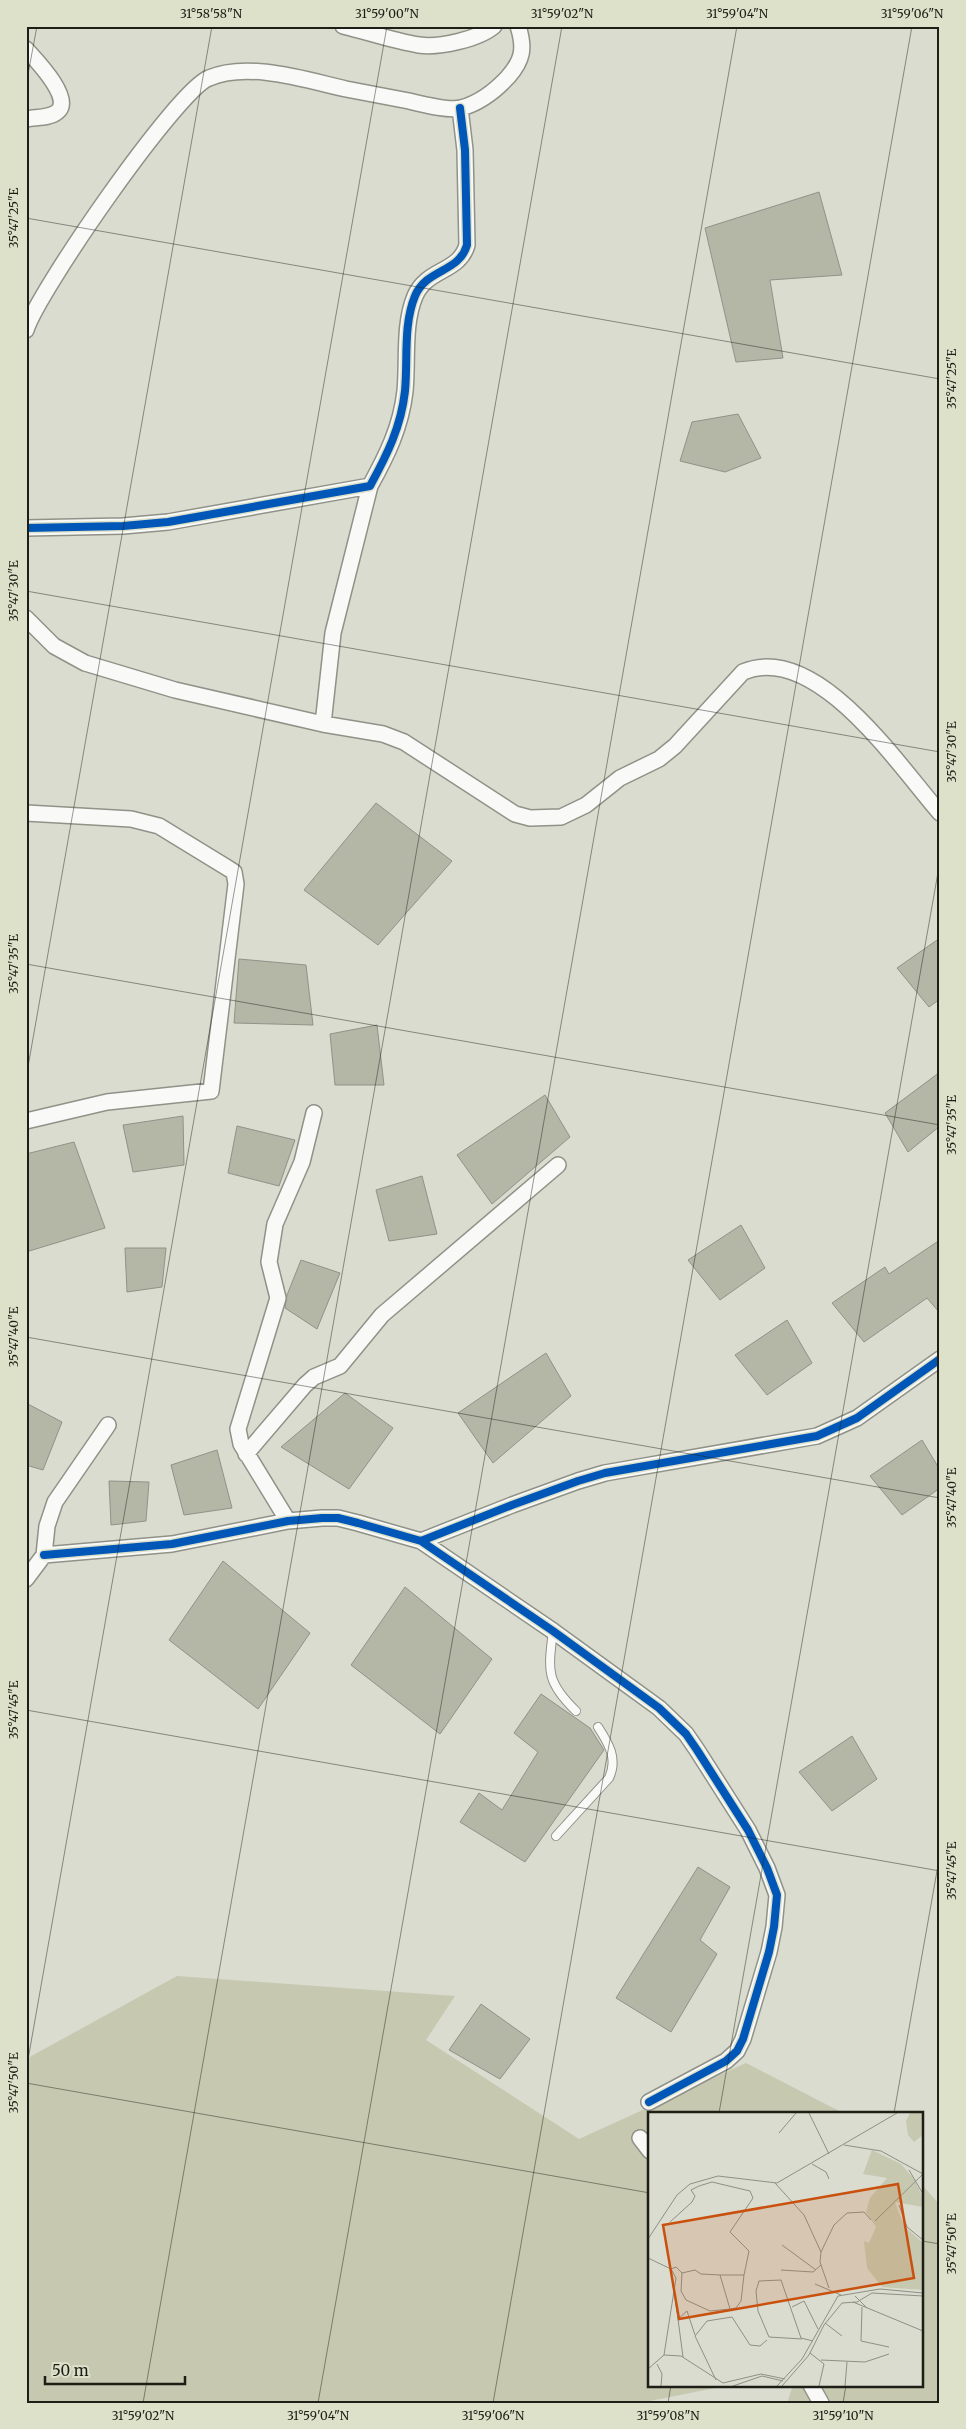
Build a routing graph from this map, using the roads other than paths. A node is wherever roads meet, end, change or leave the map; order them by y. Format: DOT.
graph roads {
  1 [pos="343,26"];
  2 [pos="494,26"];
  3 [pos="518,26"];
  4 [pos="26,49"];
  5 [pos="460,108"];
  6 [pos="26,119"];
  7 [pos="26,330"];
  8 [pos="370,486"];
  9 [pos="26,528"];
  10 [pos="26,618"];
  11 [pos="323,724"];
  12 [pos="26,812"];
  13 [pos="940,813"];
  14 [pos="314,1113"];
  15 [pos="26,1121"];
  16 [pos="558,1165"];
  17 [pos="940,1359"];
  18 [pos="108,1426"];
  19 [pos="246,1454"];
  20 [pos="288,1521"];
  21 [pos="421,1541"];
  22 [pos="44,1556"];
  23 [pos="26,1579"];
  24 [pos="553,1631"];
  25 [pos="576,1711"];
  26 [pos="598,1727"];
  27 [pos="556,1836"];
  28 [pos="648,2102"];
  29 [pos="640,2138"];
  30 [pos="648,2148"];
  31 [pos="812,2386"];
  32 [pos="821,2403"];
  1 -- 2 [label="street"];
  3 -- 5 [label="street"];
  4 -- 6 [label="street"];
  5 -- 7 [label="street"];
  5 -- 8 [label="street"];
  8 -- 9 [label="street"];
  8 -- 11 [label="street"];
  10 -- 11 [label="street"];
  11 -- 13 [label="street"];
  12 -- 15 [label="street"];
  14 -- 19 [label="street"];
  16 -- 19 [label="street"];
  17 -- 21 [label="street"];
  18 -- 22 [label="street"];
  19 -- 20 [label="street"];
  20 -- 21 [label="street"];
  20 -- 22 [label="street"];
  21 -- 24 [label="street"];
  22 -- 23 [label="street"];
  24 -- 25 [label="lane"];
  24 -- 28 [label="street"];
  26 -- 27 [label="lane"];
  29 -- 30 [label="street"];
  31 -- 32 [label="street"];
}
